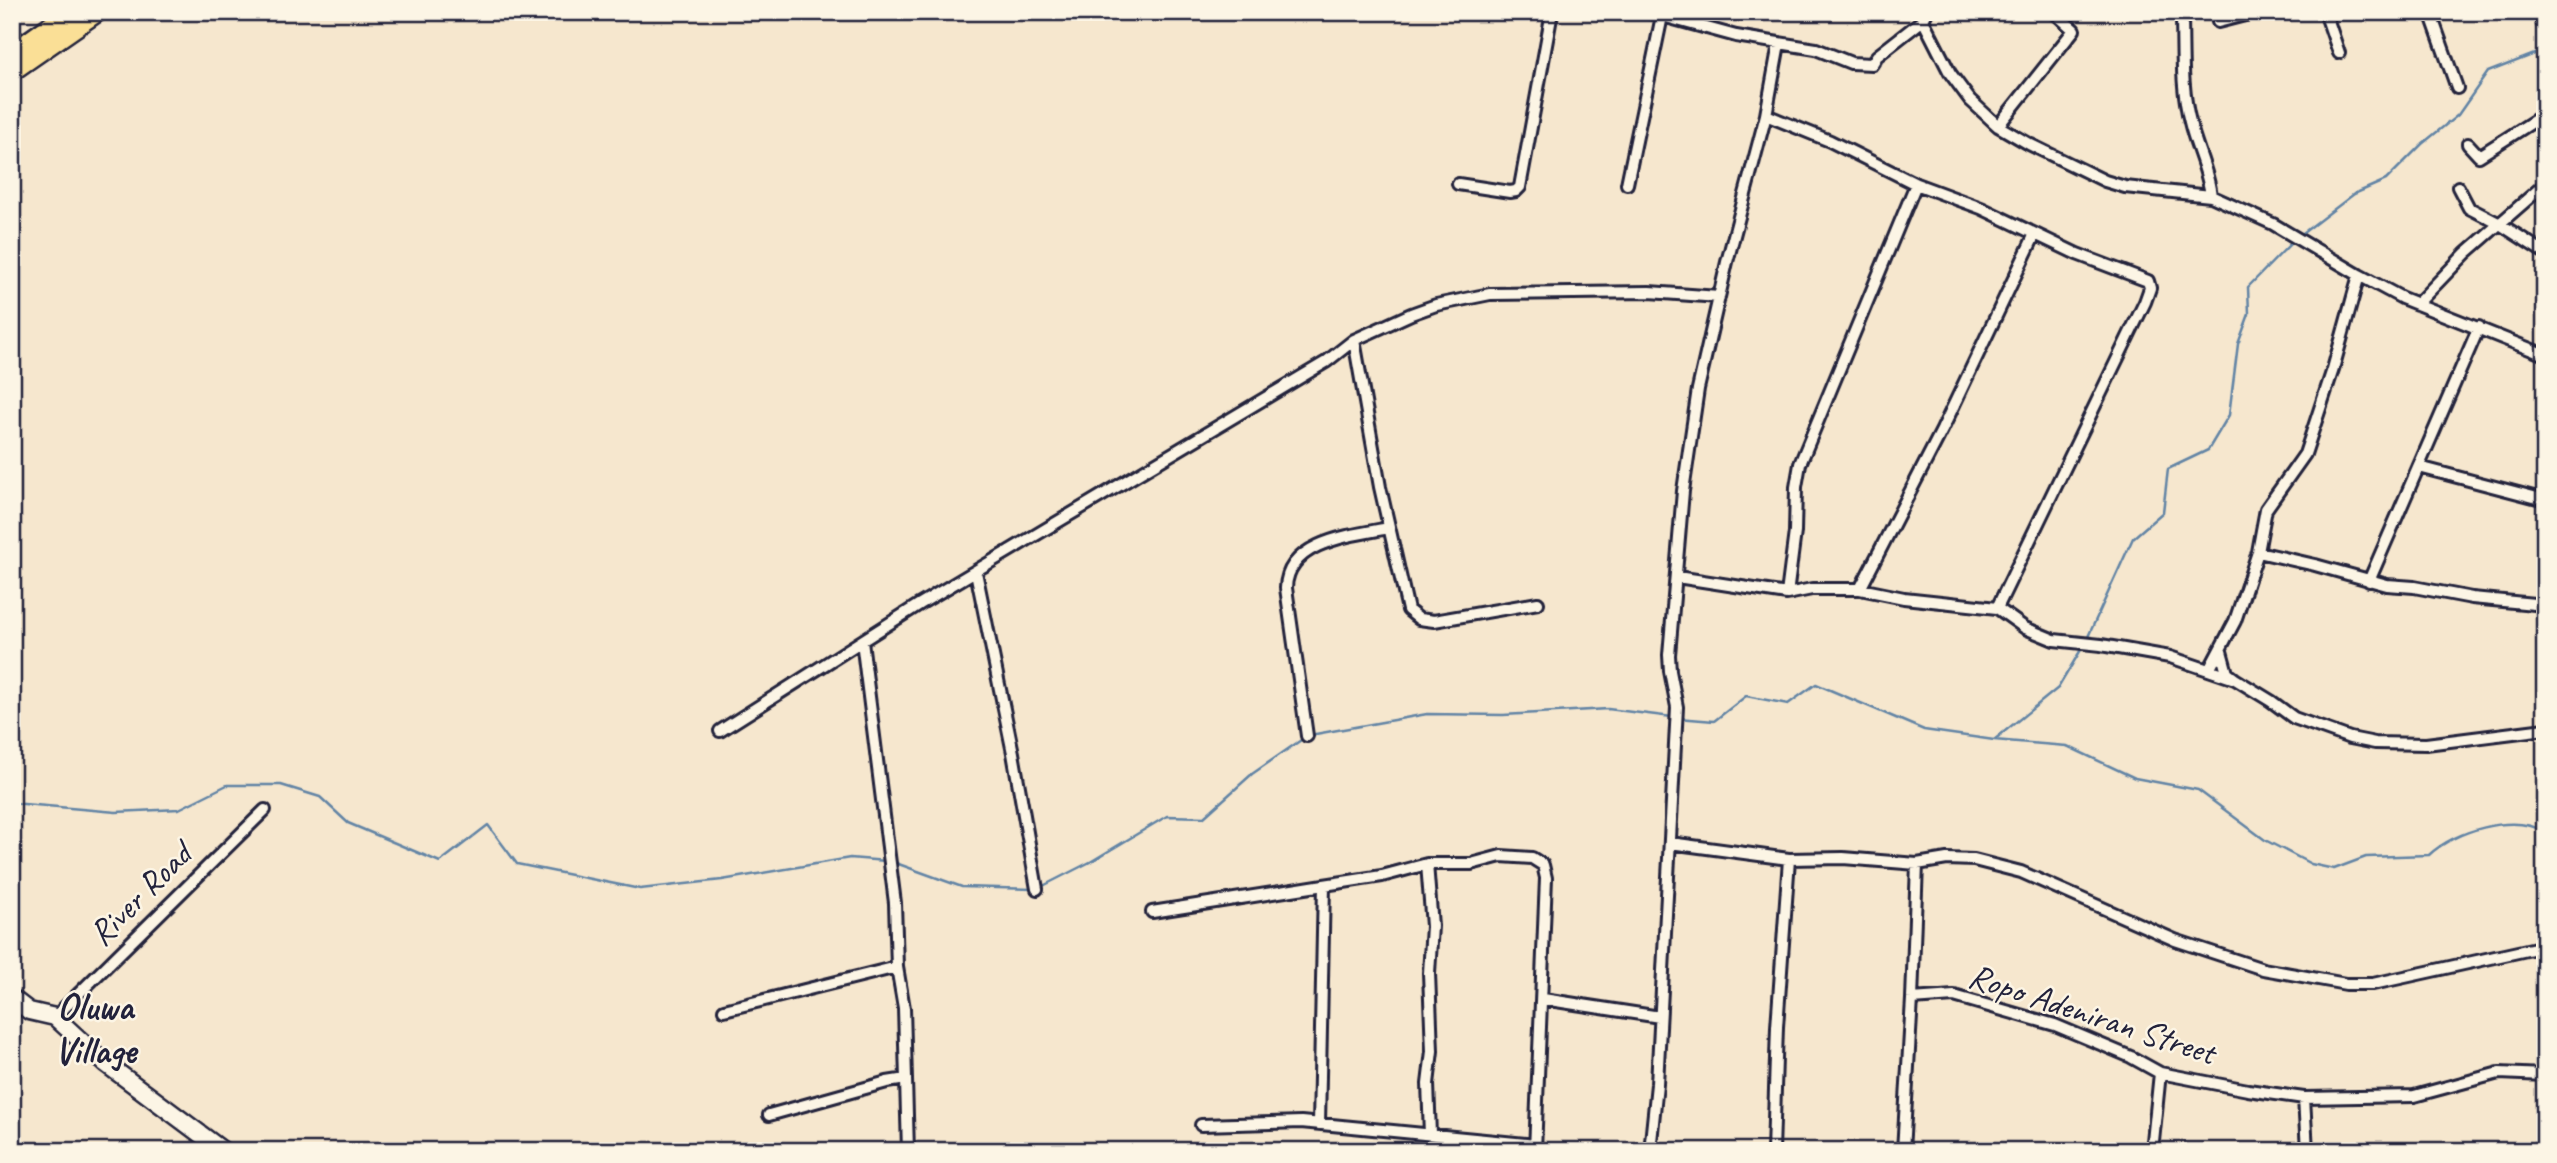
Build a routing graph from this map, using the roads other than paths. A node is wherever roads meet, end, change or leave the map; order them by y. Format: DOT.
graph roads {
  1 [pos="97,12"];
  2 [pos="1552,12"];
  3 [pos="1648,12"];
  4 [pos="2054,12"];
  5 [pos="2179,12"];
  6 [pos="2257,12"];
  7 [pos="2325,12"];
  8 [pos="2430,12"];
  9 [pos="2538,12"];
  10 [pos="1926,14"];
  11 [pos="59,15"];
  12 [pos="1662,16"];
  13 [pos="2218,22"];
  14 [pos="2545,29"];
  15 [pos="1779,44"];
  16 [pos="12,53"];
  17 [pos="2339,53"];
  18 [pos="12,71"];
  19 [pos="2457,88"];
  20 [pos="1766,115"];
  21 [pos="2544,116"];
  22 [pos="1998,126"];
  23 [pos="2468,144"];
  24 [pos="1458,184"];
  25 [pos="1627,184"];
  26 [pos="1916,184"];
  27 [pos="2545,184"];
  28 [pos="2458,187"];
  29 [pos="2211,196"];
  30 [pos="2500,224"];
  31 [pos="2035,234"];
  32 [pos="2545,253"];
  33 [pos="2359,275"];
  34 [pos="1719,298"];
  35 [pos="2417,304"];
  36 [pos="2479,327"];
  37 [pos="1354,340"];
  38 [pos="2545,355"];
  39 [pos="2419,467"];
  40 [pos="2545,500"];
  41 [pos="1389,528"];
  42 [pos="2258,552"];
  43 [pos="975,572"];
  44 [pos="1677,577"];
  45 [pos="2371,581"];
  46 [pos="1860,589"];
  47 [pos="1787,594"];
  48 [pos="1538,603"];
  49 [pos="2545,605"];
  50 [pos="1997,608"];
  51 [pos="862,641"];
  52 [pos="2221,651"];
  53 [pos="2208,670"];
  54 [pos="2235,679"];
  55 [pos="2545,729"];
  56 [pos="720,731"];
  57 [pos="1307,736"];
  58 [pos="264,810"];
  59 [pos="1670,843"];
  60 [pos="1789,859"];
  61 [pos="1427,864"];
  62 [pos="1917,864"];
  63 [pos="1324,885"];
  64 [pos="1037,889"];
  65 [pos="1152,912"];
  66 [pos="2545,946"];
  67 [pos="897,967"];
  68 [pos="12,998"];
  69 [pos="1543,999"];
  70 [pos="1912,999"];
  71 [pos="724,1010"];
  72 [pos="55,1017"];
  73 [pos="1660,1017"];
  74 [pos="2160,1073"];
  75 [pos="2545,1075"];
  76 [pos="906,1079"];
  77 [pos="2304,1098"];
  78 [pos="769,1115"];
  79 [pos="1319,1124"];
  80 [pos="1201,1125"];
  81 [pos="1430,1134"];
  82 [pos="1535,1148"];
  83 [pos="223,1151"];
  84 [pos="908,1151"];
  85 [pos="1650,1151"];
  86 [pos="1773,1151"];
  87 [pos="1903,1151"];
  88 [pos="2152,1151"];
  89 [pos="2307,1151"];
  1 -- 18 [label="main road"];
  2 -- 24 [label="street"];
  3 -- 12 [label="street"];
  4 -- 22 [label="street"];
  5 -- 29 [label="street"];
  6 -- 13 [label="street"];
  7 -- 17 [label="street"];
  8 -- 19 [label="street"];
  9 -- 14 [label="street"];
  10 -- 15 [label="street"];
  10 -- 22 [label="street"];
  11 -- 16 [label="main road"];
  12 -- 15 [label="street"];
  12 -- 25 [label="street"];
  15 -- 20 [label="street"];
  20 -- 26 [label="street"];
  20 -- 34 [label="street"];
  21 -- 23 [label="street"];
  22 -- 29 [label="street"];
  26 -- 31 [label="street"];
  26 -- 47 [label="street"];
  27 -- 30 [label="street"];
  28 -- 30 [label="street"];
  29 -- 33 [label="street"];
  30 -- 32 [label="street"];
  30 -- 35 [label="street"];
  31 -- 46 [label="street"];
  31 -- 50 [label="street"];
  33 -- 35 [label="street"];
  33 -- 42 [label="street"];
  34 -- 37 [label="street"];
  34 -- 44 [label="street"];
  35 -- 36 [label="street"];
  36 -- 38 [label="street"];
  36 -- 39 [label="street"];
  37 -- 41 [label="street"];
  37 -- 43 [label="street"];
  39 -- 40 [label="street"];
  39 -- 45 [label="street"];
  41 -- 48 [label="street"];
  41 -- 57 [label="street"];
  42 -- 45 [label="street"];
  42 -- 52 [label="street"];
  43 -- 51 [label="street"];
  43 -- 64 [label="street"];
  44 -- 47 [label="street"];
  44 -- 59 [label="street"];
  45 -- 49 [label="street"];
  46 -- 47 [label="street"];
  46 -- 50 [label="street"];
  50 -- 53 [label="street"];
  51 -- 56 [label="street"];
  51 -- 67 [label="street"];
  52 -- 53 [label="street"];
  52 -- 54 [label="street"];
  53 -- 54 [label="street"];
  54 -- 55 [label="street"];
  58 -- 72 [label="street, River Road"];
  59 -- 60 [label="street"];
  59 -- 73 [label="street"];
  60 -- 62 [label="street"];
  60 -- 86 [label="street"];
  61 -- 63 [label="street"];
  61 -- 69 [label="street"];
  61 -- 81 [label="street"];
  62 -- 66 [label="street"];
  62 -- 70 [label="street"];
  63 -- 65 [label="street"];
  63 -- 79 [label="street"];
  67 -- 71 [label="street"];
  67 -- 76 [label="street"];
  68 -- 72 [label="street"];
  69 -- 73 [label="street"];
  69 -- 82 [label="street"];
  70 -- 74 [label="street, Ropo Adeniran Street"];
  70 -- 87 [label="street"];
  72 -- 83 [label="street"];
  73 -- 85 [label="street"];
  74 -- 77 [label="street, Ropo Adeniran Street"];
  74 -- 88 [label="street"];
  75 -- 77 [label="street, Ropo Adeniran Street"];
  76 -- 78 [label="street"];
  76 -- 84 [label="street"];
  77 -- 89 [label="street"];
  79 -- 80 [label="street"];
  79 -- 81 [label="street"];
  81 -- 82 [label="street"];
}
